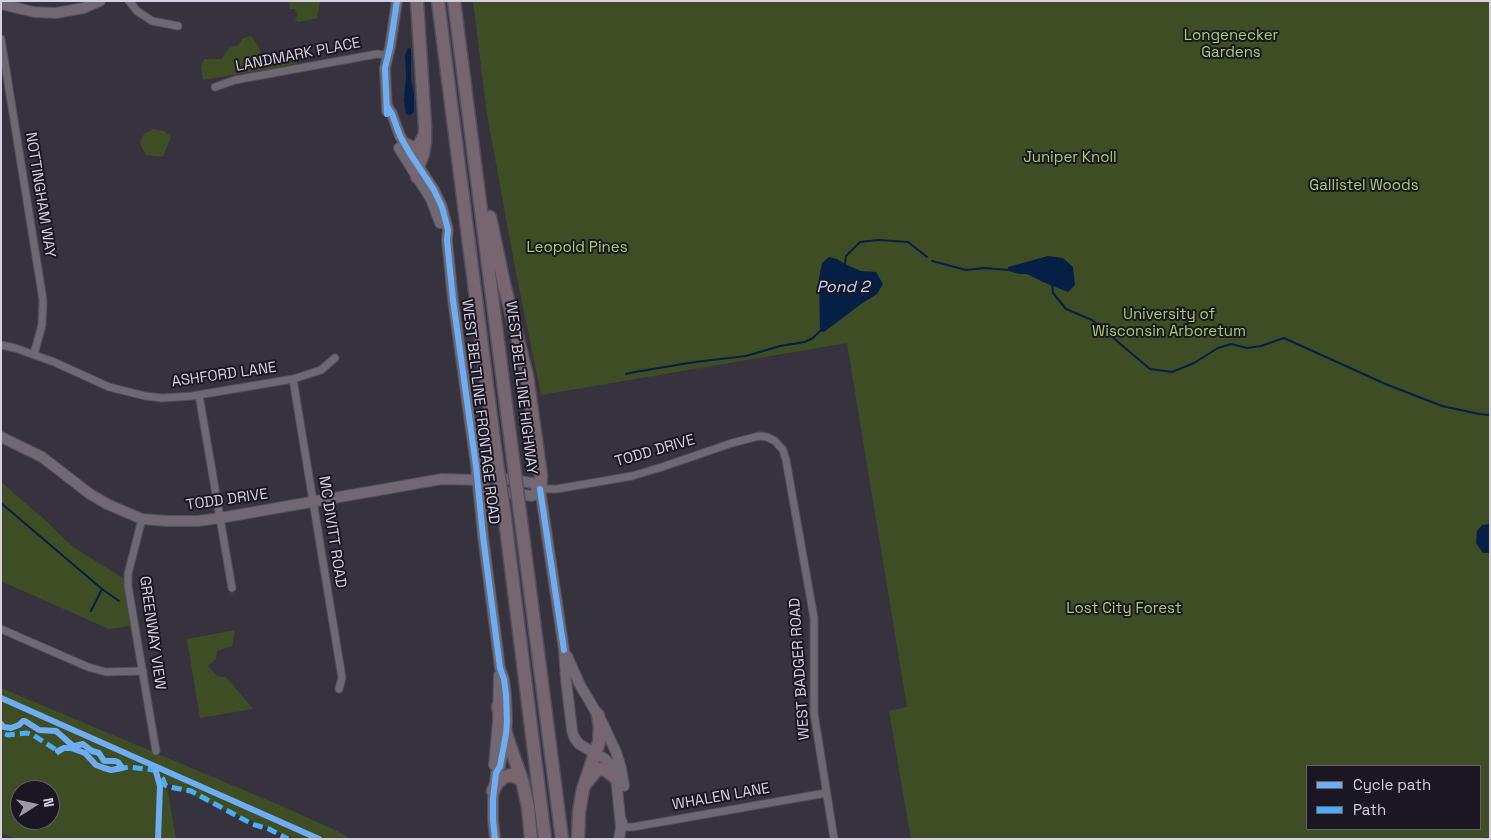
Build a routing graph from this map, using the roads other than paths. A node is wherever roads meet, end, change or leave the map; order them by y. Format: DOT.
graph roads {
  1 [pos="100,1"];
  2 [pos="129,1"];
  3 [pos="397,1"];
  4 [pos="417,1"];
  5 [pos="438,1"];
  6 [pos="454,1"];
  7 [pos="1,4"];
  8 [pos="178,26"];
  9 [pos="1,39"];
  10 [pos="388,55"];
  11 [pos="215,87"];
  12 [pos="387,106"];
  13 [pos="469,112"];
  14 [pos="425,134"];
  15 [pos="405,144"];
  16 [pos="418,171"];
  17 [pos="1,345"];
  18 [pos="34,354"];
  19 [pos="334,358"];
  20 [pos="293,379"];
  21 [pos="199,394"];
  22 [pos="1,437"];
  23 [pos="776,441"];
  24 [pos="477,480"];
  25 [pos="540,489"];
  26 [pos="312,502"];
  27 [pos="220,518"];
  28 [pos="142,519"];
  29 [pos="232,588"];
  30 [pos="1,629"];
  31 [pos="564,650"];
  32 [pos="500,668"];
  33 [pos="142,671"];
  34 [pos="339,689"];
  35 [pos="498,707"];
  36 [pos="598,715"];
  37 [pos="506,734"];
  38 [pos="156,751"];
  39 [pos="595,753"];
  40 [pos="496,773"];
  41 [pos="616,778"];
  42 [pos="522,780"];
  43 [pos="583,789"];
  44 [pos="493,791"];
  45 [pos="826,793"];
  46 [pos="622,827"];
  47 [pos="495,839"];
  48 [pos="531,839"];
  49 [pos="545,839"];
  50 [pos="562,839"];
  51 [pos="578,839"];
  52 [pos="620,839"];
  53 [pos="834,839"];
  1 -- 7 [label="street"];
  2 -- 8 [label="street"];
  3 -- 10 [label="street, WEST BELTLINE FRONTAGE ROAD"];
  4 -- 14 [label="highway"];
  5 -- 49 [label="highway, bridge"];
  6 -- 13 [label="highway, WEST BELTLINE HIGHWAY"];
  9 -- 18 [label="street, NOTTINGHAM WAY"];
  10 -- 11 [label="street, LANDMARK PLACE"];
  10 -- 12 [label="street, WEST BELTLINE FRONTAGE ROAD"];
  12 -- 15 [label="street, WEST BELTLINE FRONTAGE ROAD"];
  12 -- 16 [label="street, WEST BELTLINE FRONTAGE ROAD"];
  13 -- 25 [label="highway"];
  13 -- 50 [label="highway, WEST BELTLINE HIGHWAY, bridge"];
  14 -- 15 [label="highway"];
  14 -- 16 [label="highway"];
  15 -- 16 [label="street, WEST BELTLINE FRONTAGE ROAD"];
  16 -- 24 [label="street, WEST BELTLINE FRONTAGE ROAD"];
  17 -- 18 [label="street, ASHFORD LANE"];
  18 -- 21 [label="street, ASHFORD LANE"];
  19 -- 20 [label="street, ASHFORD LANE"];
  20 -- 21 [label="street, ASHFORD LANE"];
  20 -- 26 [label="street, MC DIVITT ROAD"];
  21 -- 27 [label="street"];
  22 -- 28 [label="street, TODD DRIVE"];
  23 -- 25 [label="street, TODD DRIVE"];
  23 -- 45 [label="street, WEST BADGER ROAD"];
  24 -- 25 [label="street, TODD DRIVE"];
  24 -- 26 [label="street, TODD DRIVE"];
  24 -- 32 [label="street, WEST BELTLINE FRONTAGE ROAD"];
  25 -- 31 [label="street"];
  26 -- 27 [label="street, TODD DRIVE"];
  26 -- 34 [label="street, MC DIVITT ROAD"];
  27 -- 28 [label="street, TODD DRIVE"];
  27 -- 29 [label="street"];
  28 -- 33 [label="street, GREENWAY VIEW"];
  30 -- 33 [label="street"];
  31 -- 36 [label="street"];
  31 -- 39 [label="street"];
  32 -- 35 [label="street, WEST BELTLINE FRONTAGE ROAD"];
  32 -- 37 [label="street, WEST BELTLINE FRONTAGE ROAD"];
  33 -- 38 [label="street, GREENWAY VIEW"];
  35 -- 37 [label="highway"];
  35 -- 40 [label="street, WEST BELTLINE FRONTAGE ROAD"];
  36 -- 39 [label="highway"];
  36 -- 46 [label="street"];
  37 -- 40 [label="street, WEST BELTLINE FRONTAGE ROAD"];
  37 -- 42 [label="highway"];
  39 -- 41 [label="street"];
  39 -- 43 [label="highway"];
  40 -- 44 [label="street, WEST BELTLINE FRONTAGE ROAD"];
  41 -- 43 [label="highway"];
  41 -- 46 [label="street"];
  42 -- 44 [label="highway"];
  42 -- 48 [label="highway"];
  43 -- 51 [label="highway"];
  44 -- 47 [label="street, WEST BELTLINE FRONTAGE ROAD"];
  45 -- 46 [label="street, WHALEN LANE"];
  45 -- 53 [label="street, WEST BADGER ROAD"];
  46 -- 52 [label="street"];
}
